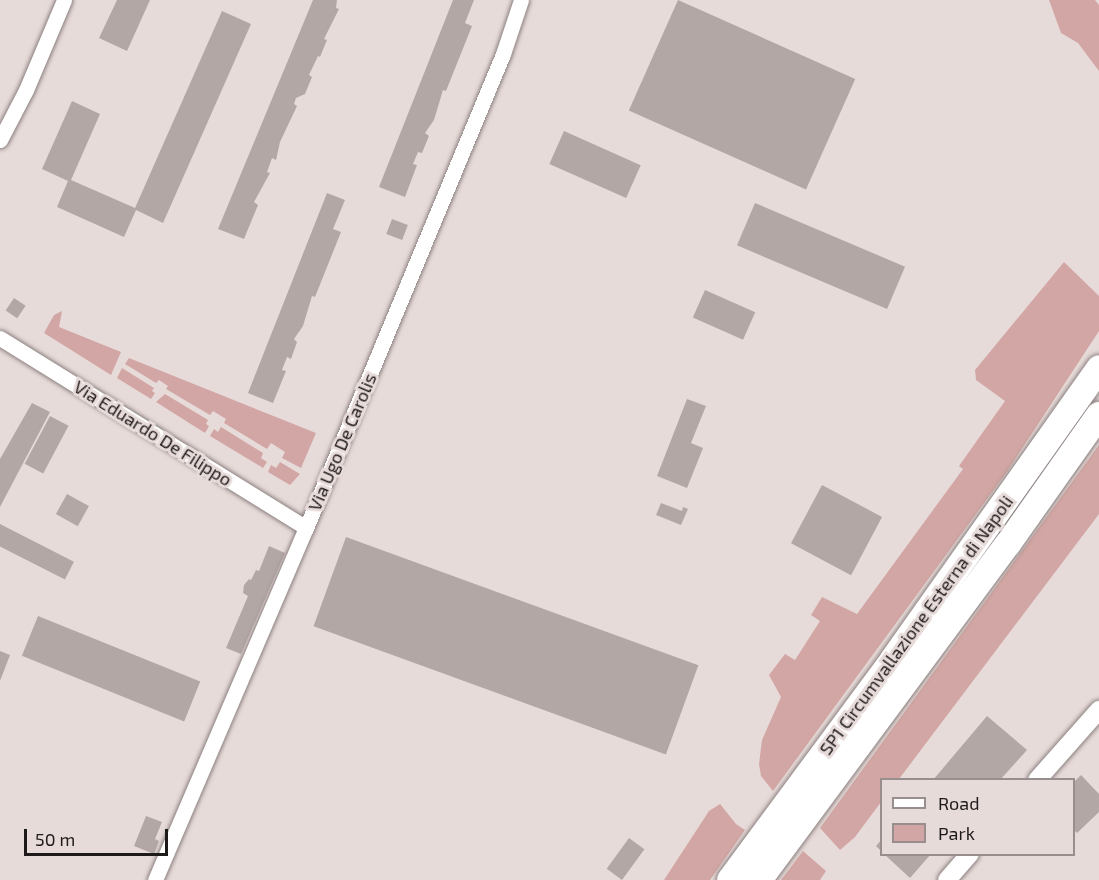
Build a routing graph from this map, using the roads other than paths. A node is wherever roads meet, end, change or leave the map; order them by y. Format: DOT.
graph roads {
  1 [pos="64,0"];
  2 [pos="521,0"];
  3 [pos="0,140"];
  4 [pos="0,338"];
  5 [pos="1099,368"];
  6 [pos="1099,415"];
  7 [pos="306,528"];
  8 [pos="1099,710"];
  9 [pos="1039,778"];
  10 [pos="969,856"];
  11 [pos="155,880"];
  12 [pos="730,880"];
  13 [pos="759,880"];
  14 [pos="947,880"];
  1 -- 3 [label="street"];
  2 -- 7 [label="street, Via Ugo De Carolis"];
  4 -- 7 [label="street, Via Eduardo De Filippo"];
  5 -- 12 [label="highway, SP1 Circumvallazione Esterna di Napoli"];
  6 -- 13 [label="highway, SP1 Circumvallazione Esterna di Napoli"];
  7 -- 11 [label="street, Via Ugo De Carolis"];
  8 -- 9 [label="street"];
  10 -- 14 [label="street"];
}
